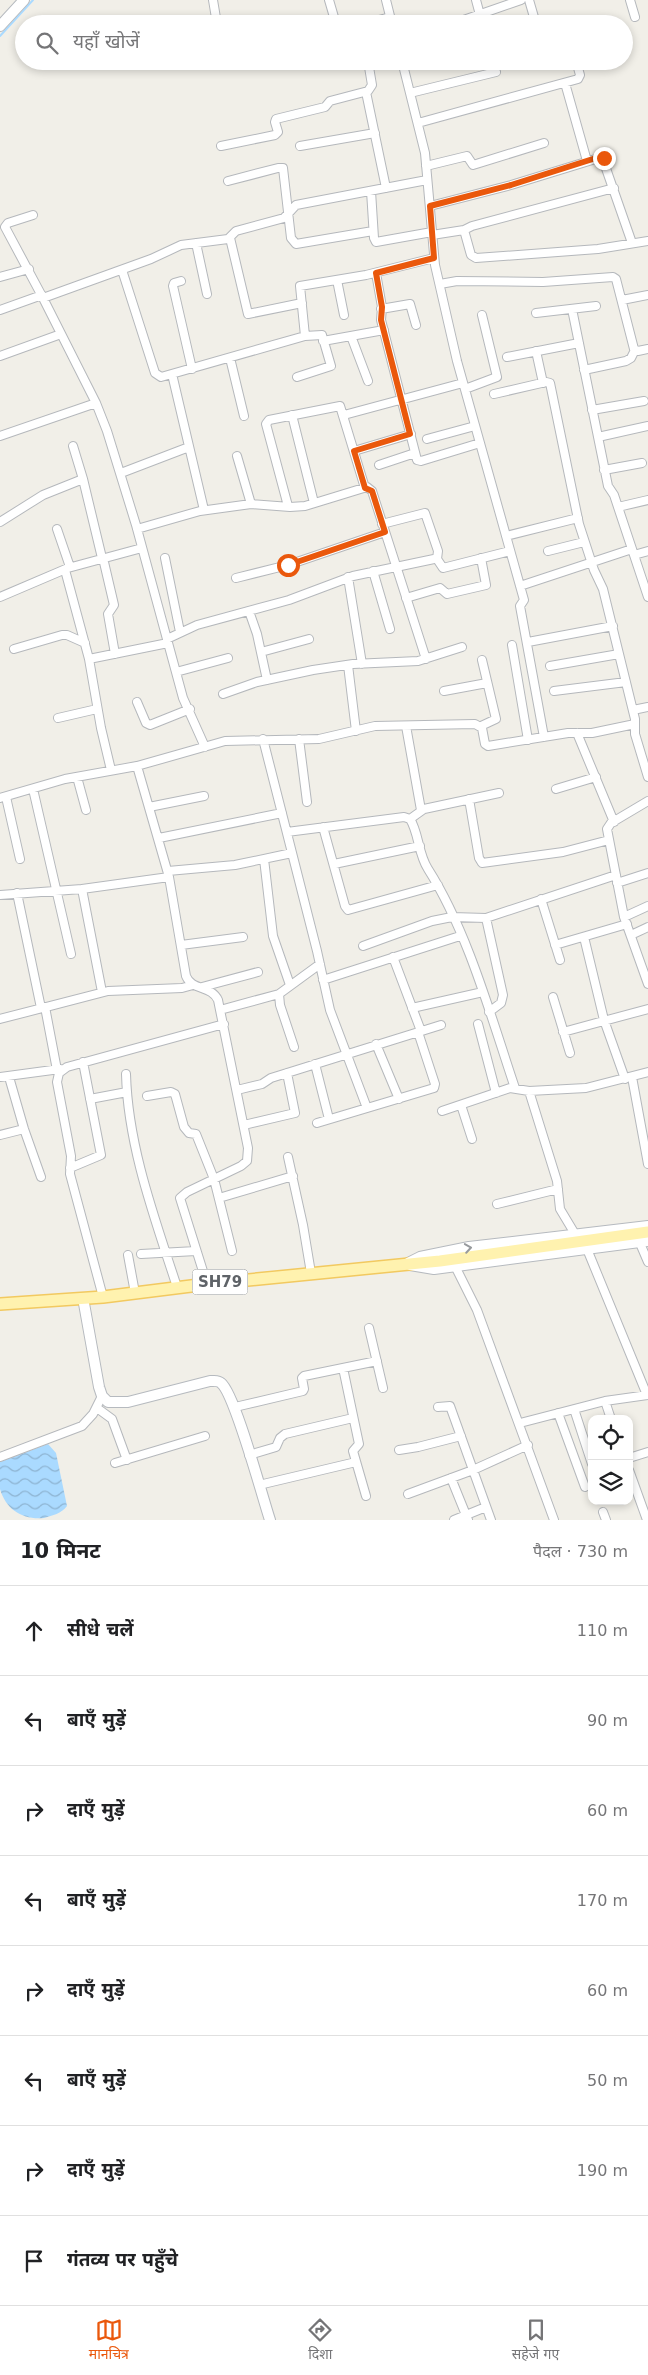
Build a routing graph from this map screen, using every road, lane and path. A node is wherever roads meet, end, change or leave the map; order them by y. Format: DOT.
graph roads {
  1 [pos="24,0"];
  2 [pos="214,0"];
  3 [pos="329,0"];
  4 [pos="386,0"];
  5 [pos="476,0"];
  6 [pos="522,0"];
  7 [pos="529,0"];
  8 [pos="630,0"];
  9 [pos="216,15"];
  10 [pos="333,15"];
  11 [pos="390,15"];
  12 [pos="480,15"];
  13 [pos="533,15"];
  14 [pos="635,17"];
  15 [pos="0,26"];
  16 [pos="370,70"];
  17 [pos="404,70"];
  18 [pos="578,70"];
  19 [pos="496,72"];
  20 [pos="565,83"];
  21 [pos="366,92"];
  22 [pos="410,92"];
  23 [pos="418,123"];
  24 [pos="375,133"];
  25 [pos="544,142"];
  26 [pos="221,146"];
  27 [pos="300,146"];
  28 [pos="587,161"];
  29 [pos="426,166"];
  30 [pos="427,180"];
  31 [pos="228,181"];
  32 [pos="386,188"];
  33 [pos="614,188"];
  34 [pos="371,191"];
  35 [pos="430,206"];
  36 [pos="289,214"];
  37 [pos="33,215"];
  38 [pos="464,230"];
  39 [pos="373,231"];
  40 [pos="432,234"];
  41 [pos="230,238"];
  42 [pos="648,241"];
  43 [pos="196,243"];
  44 [pos="632,243"];
  45 [pos="434,258"];
  46 [pos="29,269"];
  47 [pos="122,270"];
  48 [pos="376,273"];
  49 [pos="0,277"];
  50 [pos="337,280"];
  51 [pos="181,281"];
  52 [pos="440,284"];
  53 [pos="208,294"];
  54 [pos="648,295"];
  55 [pos="42,296"];
  56 [pos="622,300"];
  57 [pos="302,304"];
  58 [pos="596,306"];
  59 [pos="382,309"];
  60 [pos="572,309"];
  61 [pos="0,310"];
  62 [pos="536,313"];
  63 [pos="482,314"];
  64 [pos="344,315"];
  65 [pos="416,325"];
  66 [pos="384,330"];
  67 [pos="61,334"];
  68 [pos="306,336"];
  69 [pos="352,336"];
  70 [pos="324,341"];
  71 [pos="579,343"];
  72 [pos="648,349"];
  73 [pos="635,350"];
  74 [pos="536,351"];
  75 [pos="0,356"];
  76 [pos="507,357"];
  77 [pos="230,358"];
  78 [pos="192,369"];
  79 [pos="584,370"];
  80 [pos="172,374"];
  81 [pos="297,377"];
  82 [pos="368,381"];
  83 [pos="543,383"];
  84 [pos="464,386"];
  85 [pos="494,394"];
  86 [pos="402,399"];
  87 [pos="644,401"];
  88 [pos="96,403"];
  89 [pos="592,410"];
  90 [pos="292,415"];
  91 [pos="344,415"];
  92 [pos="244,416"];
  93 [pos="475,426"];
  94 [pos="648,426"];
  95 [pos="410,434"];
  96 [pos="0,436"];
  97 [pos="598,437"];
  98 [pos="427,439"];
  99 [pos="480,443"];
  100 [pos="73,446"];
  101 [pos="189,447"];
  102 [pos="354,451"];
  103 [pos="415,452"];
  104 [pos="237,456"];
  105 [pos="642,463"];
  106 [pos="379,465"];
  107 [pos="604,470"];
  108 [pos="121,473"];
  109 [pos="83,479"];
  110 [pos="365,488"];
  111 [pos="648,500"];
  112 [pos="314,503"];
  113 [pos="251,504"];
  114 [pos="288,506"];
  115 [pos="618,507"];
  116 [pos="204,510"];
  117 [pos="578,518"];
  118 [pos="0,522"];
  119 [pos="384,528"];
  120 [pos="57,529"];
  121 [pos="137,529"];
  122 [pos="506,536"];
  123 [pos="584,542"];
  124 [pos="142,548"];
  125 [pos="510,551"];
  126 [pos="548,551"];
  127 [pos="648,551"];
  128 [pos="633,552"];
  129 [pos="102,558"];
  130 [pos="165,558"];
  131 [pos="481,558"];
  132 [pos="437,559"];
  133 [pos="591,563"];
  134 [pos="396,568"];
  135 [pos="68,569"];
  136 [pos="373,571"];
  137 [pos="348,577"];
  138 [pos="236,578"];
  139 [pos="520,586"];
  140 [pos="0,597"];
  141 [pos="648,597"];
  142 [pos="406,598"];
  143 [pos="249,611"];
  144 [pos="613,626"];
  145 [pos="390,629"];
  146 [pos="180,632"];
  147 [pos="309,639"];
  148 [pos="168,641"];
  149 [pos="528,642"];
  150 [pos="85,643"];
  151 [pos="512,645"];
  152 [pos="462,647"];
  153 [pos="14,649"];
  154 [pos="261,652"];
  155 [pos="115,654"];
  156 [pos="619,654"];
  157 [pos="228,658"];
  158 [pos="89,659"];
  159 [pos="426,659"];
  160 [pos="482,660"];
  161 [pos="362,664"];
  162 [pos="348,665"];
  163 [pos="550,666"];
  164 [pos="176,672"];
  165 [pos="267,680"];
  166 [pos="626,682"];
  167 [pos="487,683"];
  168 [pos="444,691"];
  169 [pos="554,691"];
  170 [pos="223,694"];
  171 [pos="138,702"];
  172 [pos="648,707"];
  173 [pos="97,709"];
  174 [pos="190,709"];
  175 [pos="633,710"];
  176 [pos="58,718"];
  177 [pos="635,724"];
  178 [pos="406,726"];
  179 [pos="481,726"];
  180 [pos="356,731"];
  181 [pos="577,733"];
  182 [pos="544,737"];
  183 [pos="263,739"];
  184 [pos="299,739"];
  185 [pos="528,740"];
  186 [pos="205,747"];
  187 [pos="646,764"];
  188 [pos="137,766"];
  189 [pos="111,770"];
  190 [pos="76,777"];
  191 [pos="596,777"];
  192 [pos="648,777"];
  193 [pos="33,789"];
  194 [pos="556,789"];
  195 [pos="499,792"];
  196 [pos="204,796"];
  197 [pos="3,798"];
  198 [pos="468,799"];
  199 [pos="648,801"];
  200 [pos="307,802"];
  201 [pos="150,807"];
  202 [pos="86,810"];
  203 [pos="421,810"];
  204 [pos="282,814"];
  205 [pos="410,818"];
  206 [pos="614,822"];
  207 [pos="323,826"];
  208 [pos="287,832"];
  209 [pos="159,838"];
  210 [pos="609,840"];
  211 [pos="420,846"];
  212 [pos="292,853"];
  213 [pos="20,859"];
  214 [pos="264,859"];
  215 [pos="334,864"];
  216 [pos="648,873"];
  217 [pos="168,874"];
  218 [pos="617,879"];
  219 [pos="438,885"];
  220 [pos="82,889"];
  221 [pos="57,890"];
  222 [pos="17,893"];
  223 [pos="0,895"];
  224 [pos="541,899"];
  225 [pos="648,906"];
  226 [pos="452,917"];
  227 [pos="486,918"];
  228 [pos="626,921"];
  229 [pos="648,927"];
  230 [pos="631,935"];
  231 [pos="460,936"];
  232 [pos="243,937"];
  233 [pos="584,937"];
  234 [pos="181,945"];
  235 [pos="555,945"];
  236 [pos="363,946"];
  237 [pos="71,954"];
  238 [pos="393,956"];
  239 [pos="560,960"];
  240 [pos="320,964"];
  241 [pos="258,972"];
  242 [pos="323,980"];
  243 [pos="648,984"];
  244 [pos="193,985"];
  245 [pos="290,985"];
  246 [pos="202,987"];
  247 [pos="102,992"];
  248 [pos="483,992"];
  249 [pos="279,994"];
  250 [pos="553,997"];
  251 [pos="43,1007"];
  252 [pos="412,1008"];
  253 [pos="648,1009"];
  254 [pos="220,1010"];
  255 [pos="489,1012"];
  256 [pos="0,1019"];
  257 [pos="604,1020"];
  258 [pos="224,1024"];
  259 [pos="478,1024"];
  260 [pos="440,1025"];
  261 [pos="419,1031"];
  262 [pos="563,1032"];
  263 [pos="376,1044"];
  264 [pos="294,1047"];
  265 [pos="347,1053"];
  266 [pos="570,1053"];
  267 [pos="84,1062"];
  268 [pos="315,1064"];
  269 [pos="59,1069"];
  270 [pos="648,1072"];
  271 [pos="287,1073"];
  272 [pos="126,1074"];
  273 [pos="0,1077"];
  274 [pos="9,1077"];
  275 [pos="628,1078"];
  276 [pos="515,1088"];
  277 [pos="237,1090"];
  278 [pos="529,1091"];
  279 [pos="127,1092"];
  280 [pos="496,1092"];
  281 [pos="147,1096"];
  282 [pos="90,1099"];
  283 [pos="399,1099"];
  284 [pos="461,1105"];
  285 [pos="367,1108"];
  286 [pos="442,1111"];
  287 [pos="329,1119"];
  288 [pos="317,1123"];
  289 [pos="244,1125"];
  290 [pos="24,1129"];
  291 [pos="0,1135"];
  292 [pos="472,1139"];
  293 [pos="288,1157"];
  294 [pos="648,1164"];
  295 [pos="70,1168"];
  296 [pos="293,1176"];
  297 [pos="41,1177"];
  298 [pos="214,1179"];
  299 [pos="558,1189"];
  300 [pos="219,1198"];
  301 [pos="497,1204"];
  302 [pos="648,1226"];
  303 [pos="648,1232"];
  304 [pos="575,1234"];
  305 [pos="643,1241"];
  306 [pos="587,1248"];
  307 [pos="196,1251"];
  308 [pos="232,1251"];
  309 [pos="166,1253"];
  310 [pos="141,1254"];
  311 [pos="128,1255"];
  312 [pos="648,1262"];
  313 [pos="404,1264"];
  314 [pos="455,1266"];
  315 [pos="310,1273"];
  316 [pos="207,1284"];
  317 [pos="177,1287"];
  318 [pos="135,1293"];
  319 [pos="103,1297"];
  320 [pos="83,1298"];
  321 [pos="0,1304"];
  322 [pos="369,1328"];
  323 [pos="377,1361"];
  324 [pos="343,1368"];
  325 [pos="383,1388"];
  326 [pos="648,1395"];
  327 [pos="102,1396"];
  328 [pos="605,1401"];
  329 [pos="235,1406"];
  330 [pos="438,1407"];
  331 [pos="97,1408"];
  332 [pos="574,1409"];
  333 [pos="558,1413"];
  334 [pos="610,1415"];
  335 [pos="353,1418"];
  336 [pos="520,1423"];
  337 [pos="205,1436"];
  338 [pos="460,1436"];
  339 [pos="528,1445"];
  340 [pos="399,1450"];
  341 [pos="648,1452"];
  342 [pos="249,1455"];
  343 [pos="0,1457"];
  344 [pos="633,1457"];
  345 [pos="127,1460"];
  346 [pos="591,1460"];
  347 [pos="356,1462"];
  348 [pos="115,1463"];
  349 [pos="473,1470"];
  350 [pos="451,1478"];
  351 [pos="633,1481"];
  352 [pos="259,1485"];
  353 [pos="585,1487"];
  354 [pos="408,1494"];
  355 [pos="366,1496"];
  356 [pos="486,1507"];
  357 [pos="467,1518"];
  358 [pos="270,1520"];
  359 [pos="454,1520"];
  360 [pos="491,1520"];
  361 [pos="554,1520"];
  362 [pos="647,1520"];
  1 -- 15 [label="main road"];
  2 -- 9 [label="street"];
  3 -- 10 [label="street"];
  4 -- 11 [label="street"];
  5 -- 12 [label="street"];
  6 -- 12 [label="street"];
  7 -- 13 [label="street"];
  8 -- 14 [label="street"];
  16 -- 21 [label="street"];
  17 -- 22 [label="street"];
  18 -- 20 [label="street"];
  19 -- 22 [label="street"];
  20 -- 23 [label="street"];
  20 -- 28 [label="street"];
  21 -- 24 [label="street"];
  21 -- 26 [label="street"];
  22 -- 23 [label="street"];
  23 -- 29 [label="street"];
  24 -- 27 [label="street"];
  24 -- 32 [label="street"];
  25 -- 29 [label="street"];
  28 -- 33 [label="street"];
  28 -- 35 [label="street"];
  29 -- 30 [label="street"];
  30 -- 32 [label="street"];
  30 -- 35 [label="street"];
  31 -- 36 [label="street"];
  32 -- 34 [label="street"];
  33 -- 38 [label="street"];
  33 -- 44 [label="street"];
  34 -- 36 [label="street"];
  34 -- 39 [label="street"];
  35 -- 40 [label="street"];
  36 -- 39 [label="street"];
  36 -- 41 [label="street"];
  37 -- 46 [label="street"];
  38 -- 40 [label="street"];
  38 -- 44 [label="street"];
  39 -- 40 [label="street"];
  40 -- 45 [label="street"];
  41 -- 43 [label="street"];
  41 -- 57 [label="street"];
  42 -- 44 [label="street"];
  43 -- 47 [label="street"];
  43 -- 53 [label="street"];
  45 -- 48 [label="street"];
  45 -- 52 [label="street"];
  46 -- 49 [label="street"];
  46 -- 55 [label="street"];
  47 -- 55 [label="street"];
  47 -- 80 [label="street"];
  48 -- 50 [label="street"];
  48 -- 59 [label="street"];
  50 -- 57 [label="street"];
  50 -- 64 [label="street"];
  51 -- 78 [label="street"];
  52 -- 56 [label="street"];
  52 -- 84 [label="street"];
  54 -- 56 [label="street"];
  55 -- 61 [label="street"];
  55 -- 67 [label="street"];
  56 -- 73 [label="street"];
  57 -- 68 [label="street"];
  58 -- 60 [label="street"];
  59 -- 65 [label="street"];
  59 -- 66 [label="street"];
  60 -- 62 [label="street"];
  60 -- 71 [label="street"];
  63 -- 84 [label="street"];
  66 -- 69 [label="street"];
  66 -- 86 [label="street"];
  67 -- 75 [label="street"];
  67 -- 88 [label="street"];
  68 -- 70 [label="street"];
  68 -- 77 [label="street"];
  69 -- 70 [label="street"];
  69 -- 82 [label="street"];
  70 -- 81 [label="street"];
  71 -- 74 [label="street"];
  71 -- 79 [label="street"];
  72 -- 73 [label="street"];
  73 -- 79 [label="street"];
  74 -- 76 [label="street"];
  74 -- 83 [label="street"];
  77 -- 78 [label="street"];
  77 -- 92 [label="street"];
  78 -- 80 [label="street"];
  79 -- 89 [label="street"];
  80 -- 101 [label="street"];
  83 -- 85 [label="street"];
  83 -- 117 [label="street"];
  84 -- 86 [label="street"];
  84 -- 93 [label="street"];
  86 -- 91 [label="street"];
  86 -- 95 [label="street"];
  87 -- 89 [label="street"];
  88 -- 96 [label="street"];
  88 -- 108 [label="street"];
  89 -- 97 [label="street"];
  90 -- 91 [label="street"];
  90 -- 112 [label="street"];
  90 -- 114 [label="street"];
  91 -- 102 [label="street"];
  93 -- 98 [label="street"];
  93 -- 99 [label="street"];
  94 -- 97 [label="street"];
  95 -- 102 [label="street"];
  95 -- 103 [label="street"];
  97 -- 107 [label="street"];
  99 -- 103 [label="street"];
  99 -- 122 [label="street"];
  100 -- 109 [label="street"];
  101 -- 108 [label="street"];
  101 -- 116 [label="street"];
  102 -- 110 [label="street"];
  103 -- 106 [label="street"];
  104 -- 113 [label="street"];
  105 -- 107 [label="street"];
  107 -- 115 [label="street"];
  108 -- 121 [label="street"];
  109 -- 118 [label="street"];
  109 -- 129 [label="street"];
  110 -- 112 [label="street"];
  110 -- 119 [label="street"];
  111 -- 115 [label="street"];
  112 -- 114 [label="street"];
  113 -- 114 [label="street"];
  113 -- 116 [label="street"];
  115 -- 128 [label="street"];
  116 -- 121 [label="street"];
  117 -- 122 [label="street"];
  117 -- 123 [label="street"];
  119 -- 132 [label="street"];
  119 -- 134 [label="street"];
  119 -- 138 [label="street"];
  120 -- 135 [label="street"];
  121 -- 124 [label="street"];
  122 -- 125 [label="street"];
  123 -- 126 [label="street"];
  123 -- 133 [label="street"];
  124 -- 129 [label="street"];
  124 -- 148 [label="street"];
  125 -- 131 [label="street"];
  125 -- 139 [label="street"];
  127 -- 128 [label="street"];
  128 -- 133 [label="street"];
  128 -- 141 [label="street"];
  129 -- 135 [label="street"];
  129 -- 155 [label="street"];
  130 -- 146 [label="street"];
  131 -- 132 [label="street"];
  131 -- 142 [label="street"];
  132 -- 134 [label="street"];
  133 -- 139 [label="street"];
  133 -- 144 [label="street"];
  134 -- 136 [label="street"];
  134 -- 142 [label="street"];
  135 -- 140 [label="street"];
  135 -- 150 [label="street"];
  136 -- 137 [label="street"];
  136 -- 145 [label="street"];
  137 -- 143 [label="street"];
  137 -- 161 [label="street"];
  139 -- 149 [label="street"];
  142 -- 159 [label="street"];
  143 -- 146 [label="street"];
  143 -- 154 [label="street"];
  144 -- 149 [label="street"];
  144 -- 156 [label="street"];
  146 -- 148 [label="street"];
  147 -- 154 [label="street"];
  148 -- 155 [label="street"];
  148 -- 164 [label="street"];
  149 -- 182 [label="street"];
  150 -- 153 [label="street"];
  150 -- 158 [label="street"];
  151 -- 185 [label="street"];
  152 -- 159 [label="street"];
  154 -- 165 [label="street"];
  155 -- 158 [label="street"];
  156 -- 163 [label="street"];
  156 -- 166 [label="street"];
  157 -- 164 [label="street"];
  158 -- 173 [label="street"];
  159 -- 161 [label="street"];
  160 -- 167 [label="street"];
  161 -- 162 [label="street"];
  162 -- 165 [label="street"];
  162 -- 180 [label="street"];
  164 -- 174 [label="street"];
  165 -- 170 [label="street"];
  166 -- 169 [label="street"];
  166 -- 175 [label="street"];
  167 -- 168 [label="street"];
  167 -- 179 [label="street"];
  171 -- 174 [label="street"];
  172 -- 175 [label="street"];
  173 -- 176 [label="street"];
  173 -- 189 [label="street"];
  174 -- 186 [label="street"];
  175 -- 177 [label="street"];
  177 -- 181 [label="street"];
  177 -- 187 [label="street"];
  178 -- 179 [label="street"];
  178 -- 180 [label="street"];
  178 -- 203 [label="street"];
  179 -- 185 [label="street"];
  180 -- 184 [label="street"];
  181 -- 182 [label="street"];
  181 -- 191 [label="street"];
  182 -- 185 [label="street"];
  183 -- 184 [label="street"];
  183 -- 186 [label="street"];
  183 -- 204 [label="street"];
  184 -- 200 [label="street"];
  186 -- 188 [label="street"];
  187 -- 192 [label="street"];
  188 -- 189 [label="street"];
  188 -- 201 [label="street"];
  189 -- 190 [label="street"];
  190 -- 193 [label="street"];
  190 -- 202 [label="street"];
  191 -- 194 [label="street"];
  191 -- 206 [label="street"];
  193 -- 197 [label="street"];
  193 -- 221 [label="street"];
  195 -- 198 [label="street"];
  196 -- 201 [label="street"];
  197 -- 213 [label="street"];
  198 -- 203 [label="street"];
  198 -- 210 [label="street"];
  199 -- 206 [label="street"];
  201 -- 209 [label="street"];
  203 -- 205 [label="street"];
  204 -- 208 [label="street"];
  204 -- 209 [label="street"];
  205 -- 207 [label="street"];
  205 -- 211 [label="street"];
  206 -- 210 [label="street"];
  207 -- 208 [label="street"];
  207 -- 215 [label="street"];
  208 -- 212 [label="street"];
  209 -- 217 [label="street"];
  210 -- 218 [label="street"];
  211 -- 215 [label="street"];
  211 -- 219 [label="street"];
  212 -- 214 [label="street"];
  212 -- 240 [label="street"];
  214 -- 217 [label="street"];
  214 -- 245 [label="street"];
  215 -- 219 [label="street"];
  216 -- 218 [label="street"];
  217 -- 220 [label="street"];
  217 -- 234 [label="street"];
  218 -- 224 [label="street"];
  218 -- 228 [label="street"];
  219 -- 226 [label="street"];
  220 -- 221 [label="street"];
  220 -- 247 [label="street"];
  221 -- 222 [label="street"];
  221 -- 237 [label="street"];
  222 -- 223 [label="street"];
  222 -- 251 [label="street"];
  224 -- 227 [label="street"];
  224 -- 235 [label="street"];
  225 -- 228 [label="street"];
  226 -- 227 [label="street"];
  226 -- 231 [label="street"];
  226 -- 236 [label="street"];
  227 -- 255 [label="street"];
  228 -- 230 [label="street"];
  228 -- 233 [label="street"];
  229 -- 230 [label="street"];
  230 -- 243 [label="street"];
  231 -- 238 [label="street"];
  231 -- 248 [label="street"];
  232 -- 234 [label="street"];
  233 -- 235 [label="street"];
  233 -- 257 [label="street"];
  234 -- 244 [label="street"];
  235 -- 239 [label="street"];
  238 -- 242 [label="street"];
  238 -- 252 [label="street"];
  240 -- 242 [label="street"];
  240 -- 245 [label="street"];
  241 -- 246 [label="street"];
  242 -- 265 [label="street"];
  244 -- 246 [label="street"];
  244 -- 247 [label="street"];
  245 -- 249 [label="street"];
  246 -- 254 [label="street"];
  247 -- 251 [label="street"];
  248 -- 252 [label="street"];
  248 -- 255 [label="street"];
  249 -- 254 [label="street"];
  249 -- 264 [label="street"];
  250 -- 262 [label="street"];
  251 -- 256 [label="street"];
  251 -- 269 [label="street"];
  252 -- 261 [label="street"];
  253 -- 257 [label="street"];
  254 -- 258 [label="street"];
  255 -- 276 [label="street"];
  257 -- 262 [label="street"];
  257 -- 275 [label="street"];
  258 -- 267 [label="street"];
  258 -- 277 [label="street"];
  259 -- 280 [label="street"];
  260 -- 261 [label="street"];
  261 -- 263 [label="street"];
  261 -- 283 [label="street"];
  262 -- 266 [label="street"];
  263 -- 265 [label="street"];
  263 -- 283 [label="street"];
  265 -- 268 [label="street"];
  265 -- 285 [label="street"];
  267 -- 269 [label="street"];
  267 -- 282 [label="street"];
  268 -- 271 [label="street"];
  268 -- 287 [label="street"];
  269 -- 274 [label="street"];
  269 -- 295 [label="street"];
  270 -- 275 [label="street"];
  271 -- 277 [label="street"];
  271 -- 289 [label="street"];
  272 -- 279 [label="street"];
  273 -- 274 [label="street"];
  274 -- 290 [label="street"];
  275 -- 278 [label="street"];
  275 -- 294 [label="street"];
  276 -- 278 [label="street"];
  276 -- 280 [label="street"];
  277 -- 289 [label="street"];
  278 -- 299 [label="street"];
  279 -- 282 [label="street"];
  279 -- 309 [label="street"];
  280 -- 284 [label="street"];
  281 -- 298 [label="street"];
  282 -- 295 [label="street"];
  283 -- 285 [label="street"];
  284 -- 286 [label="street"];
  284 -- 292 [label="street"];
  285 -- 287 [label="street"];
  287 -- 288 [label="street"];
  289 -- 298 [label="street"];
  290 -- 291 [label="street"];
  290 -- 297 [label="street"];
  293 -- 296 [label="street"];
  295 -- 319 [label="street"];
  296 -- 300 [label="street"];
  296 -- 315 [label="street"];
  298 -- 300 [label="street"];
  298 -- 307 [label="street"];
  299 -- 301 [label="street"];
  299 -- 304 [label="street"];
  300 -- 308 [label="street"];
  302 -- 304 [label="main road, SH79"];
  303 -- 313 [label="main road, SH79"];
  313 -- 304 [label="main road, SH79, one-way"];
  305 -- 306 [label="main road, SH79"];
  305 -- 312 [label="street"];
  306 -- 314 [label="main road, SH79"];
  306 -- 326 [label="street"];
  307 -- 309 [label="street"];
  307 -- 316 [label="street"];
  309 -- 310 [label="street"];
  309 -- 317 [label="street"];
  311 -- 318 [label="street"];
  313 -- 314 [label="main road, SH79"];
  313 -- 315 [label="main road, SH79"];
  314 -- 336 [label="street"];
  315 -- 316 [label="main road, SH79"];
  316 -- 317 [label="main road, SH79"];
  317 -- 318 [label="main road, SH79"];
  318 -- 319 [label="main road, SH79"];
  319 -- 320 [label="main road, SH79"];
  320 -- 321 [label="main road, SH79"];
  320 -- 327 [label="main road"];
  322 -- 323 [label="street"];
  323 -- 324 [label="street"];
  323 -- 325 [label="street"];
  324 -- 329 [label="street"];
  324 -- 335 [label="street"];
  326 -- 328 [label="street"];
  327 -- 329 [label="main road"];
  327 -- 331 [label="street"];
  328 -- 332 [label="street"];
  328 -- 334 [label="street"];
  329 -- 342 [label="main road"];
  330 -- 338 [label="street"];
  331 -- 343 [label="street"];
  331 -- 345 [label="street"];
  332 -- 333 [label="street"];
  332 -- 346 [label="street"];
  333 -- 336 [label="street"];
  333 -- 353 [label="street"];
  335 -- 342 [label="street"];
  335 -- 347 [label="street"];
  336 -- 339 [label="street"];
  337 -- 345 [label="street"];
  338 -- 340 [label="street"];
  338 -- 349 [label="street"];
  339 -- 349 [label="street"];
  339 -- 361 [label="street"];
  341 -- 344 [label="street"];
  342 -- 352 [label="main road"];
  345 -- 348 [label="street"];
  347 -- 352 [label="street"];
  347 -- 355 [label="street"];
  349 -- 350 [label="street"];
  349 -- 356 [label="street"];
  350 -- 354 [label="street"];
  350 -- 357 [label="street"];
  351 -- 362 [label="street"];
  352 -- 358 [label="main road"];
  356 -- 357 [label="street"];
  356 -- 360 [label="street"];
  357 -- 359 [label="street"];
}
